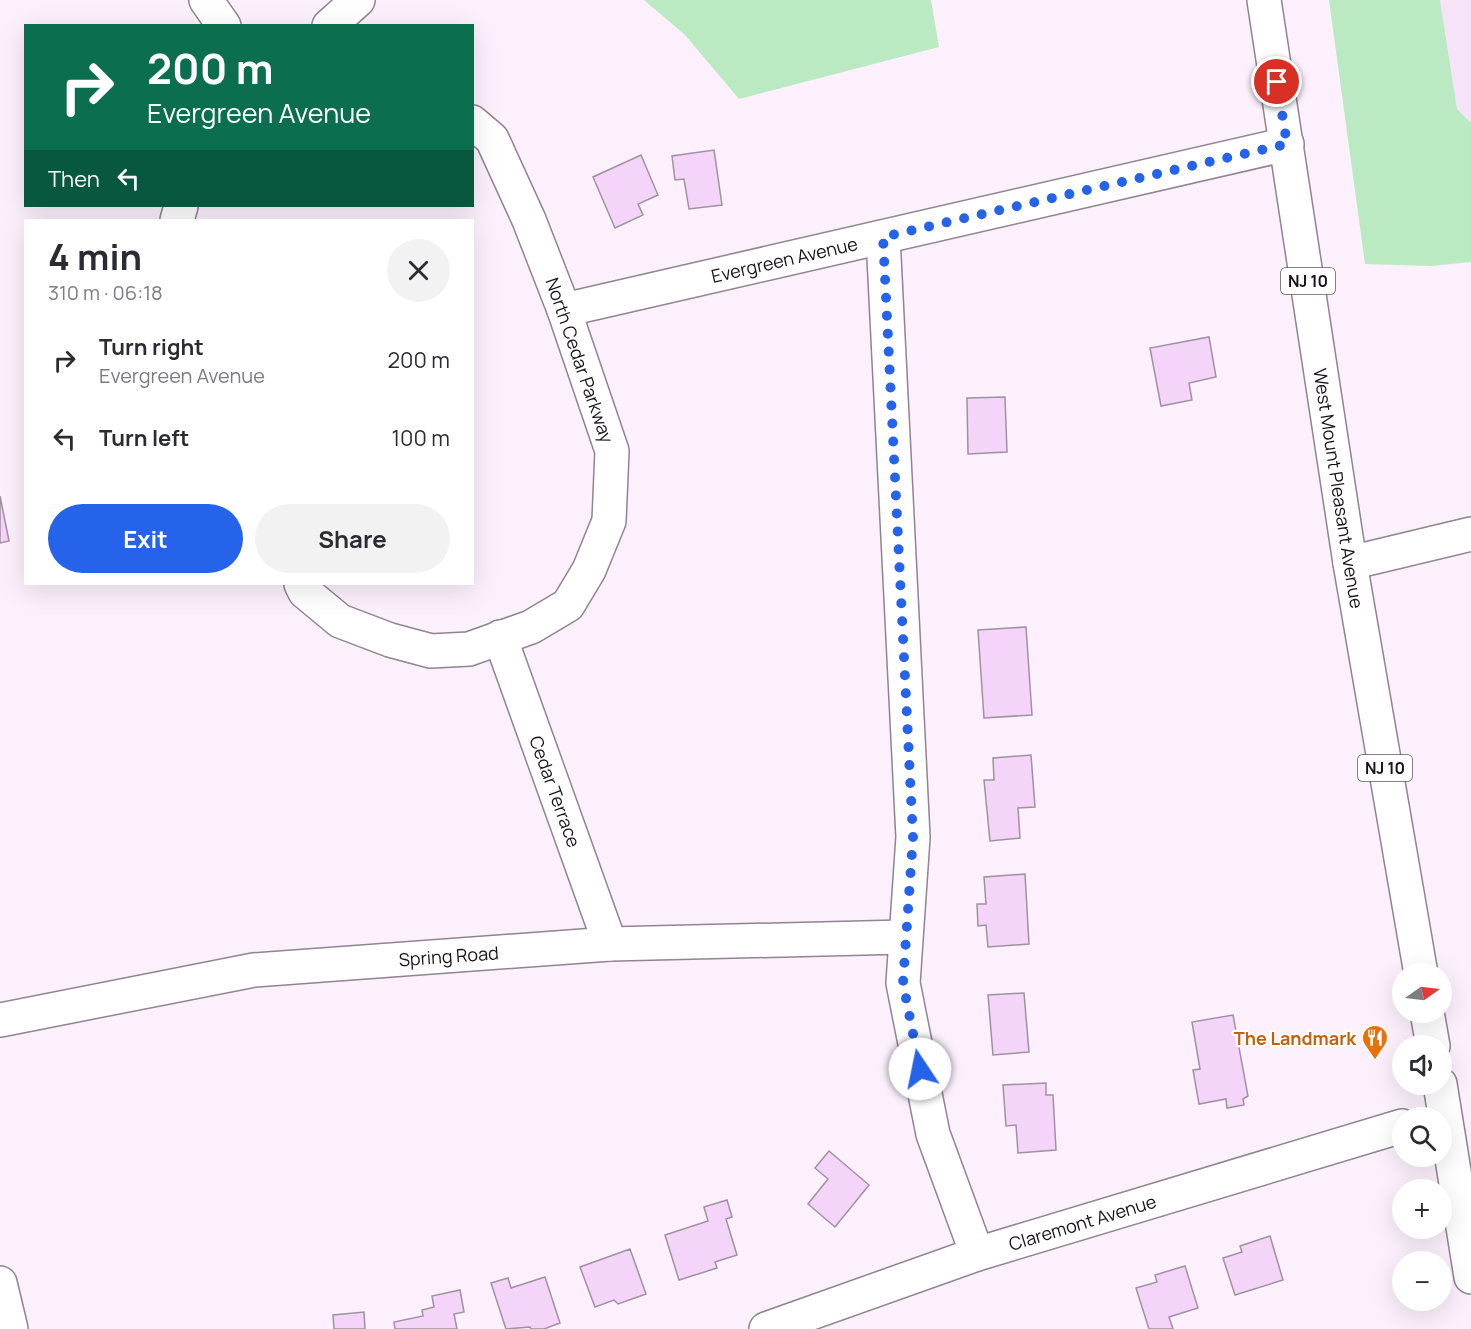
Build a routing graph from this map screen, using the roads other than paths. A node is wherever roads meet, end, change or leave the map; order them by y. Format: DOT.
graph roads {
  1 [pos="206,0"];
  2 [pos="358,0"];
  3 [pos="1264,0"];
  4 [pos="223,24"];
  5 [pos="331,24"];
  6 [pos="474,124"];
  7 [pos="1287,144"];
  8 [pos="883,237"];
  9 [pos="564,310"];
  10 [pos="1471,534"];
  11 [pos="1350,563"];
  12 [pos="302,585"];
  13 [pos="500,637"];
  14 [pos="904,937"];
  15 [pos="610,944"];
  16 [pos="1419,963"];
  17 [pos="0,1020"];
  18 [pos="1438,1105"];
  19 [pos="1392,1129"];
  20 [pos="1464,1194"];
  21 [pos="977,1254"];
  22 [pos="1471,1277"];
  23 [pos="0,1283"];
  24 [pos="11,1329"];
  25 [pos="766,1329"];
  1 -- 4 [label="street"];
  2 -- 5 [label="street"];
  3 -- 7 [label="street, West Mount Pleasant Avenue / NJ 10"];
  6 -- 9 [label="street, North Cedar Parkway"];
  7 -- 8 [label="street, Evergreen Avenue"];
  7 -- 11 [label="street, West Mount Pleasant Avenue / NJ 10"];
  8 -- 9 [label="street, Evergreen Avenue"];
  8 -- 14 [label="street"];
  9 -- 13 [label="street, North Cedar Parkway"];
  10 -- 11 [label="street"];
  11 -- 16 [label="street, West Mount Pleasant Avenue / NJ 10"];
  12 -- 13 [label="street, North Cedar Parkway"];
  13 -- 15 [label="street, Cedar Terrace"];
  14 -- 15 [label="street, Spring Road"];
  14 -- 21 [label="street"];
  15 -- 17 [label="street, Spring Road"];
  18 -- 20 [label="street"];
  19 -- 21 [label="street, Claremont Avenue"];
  20 -- 22 [label="street"];
  21 -- 25 [label="street, Claremont Avenue"];
  23 -- 24 [label="street"];
}
